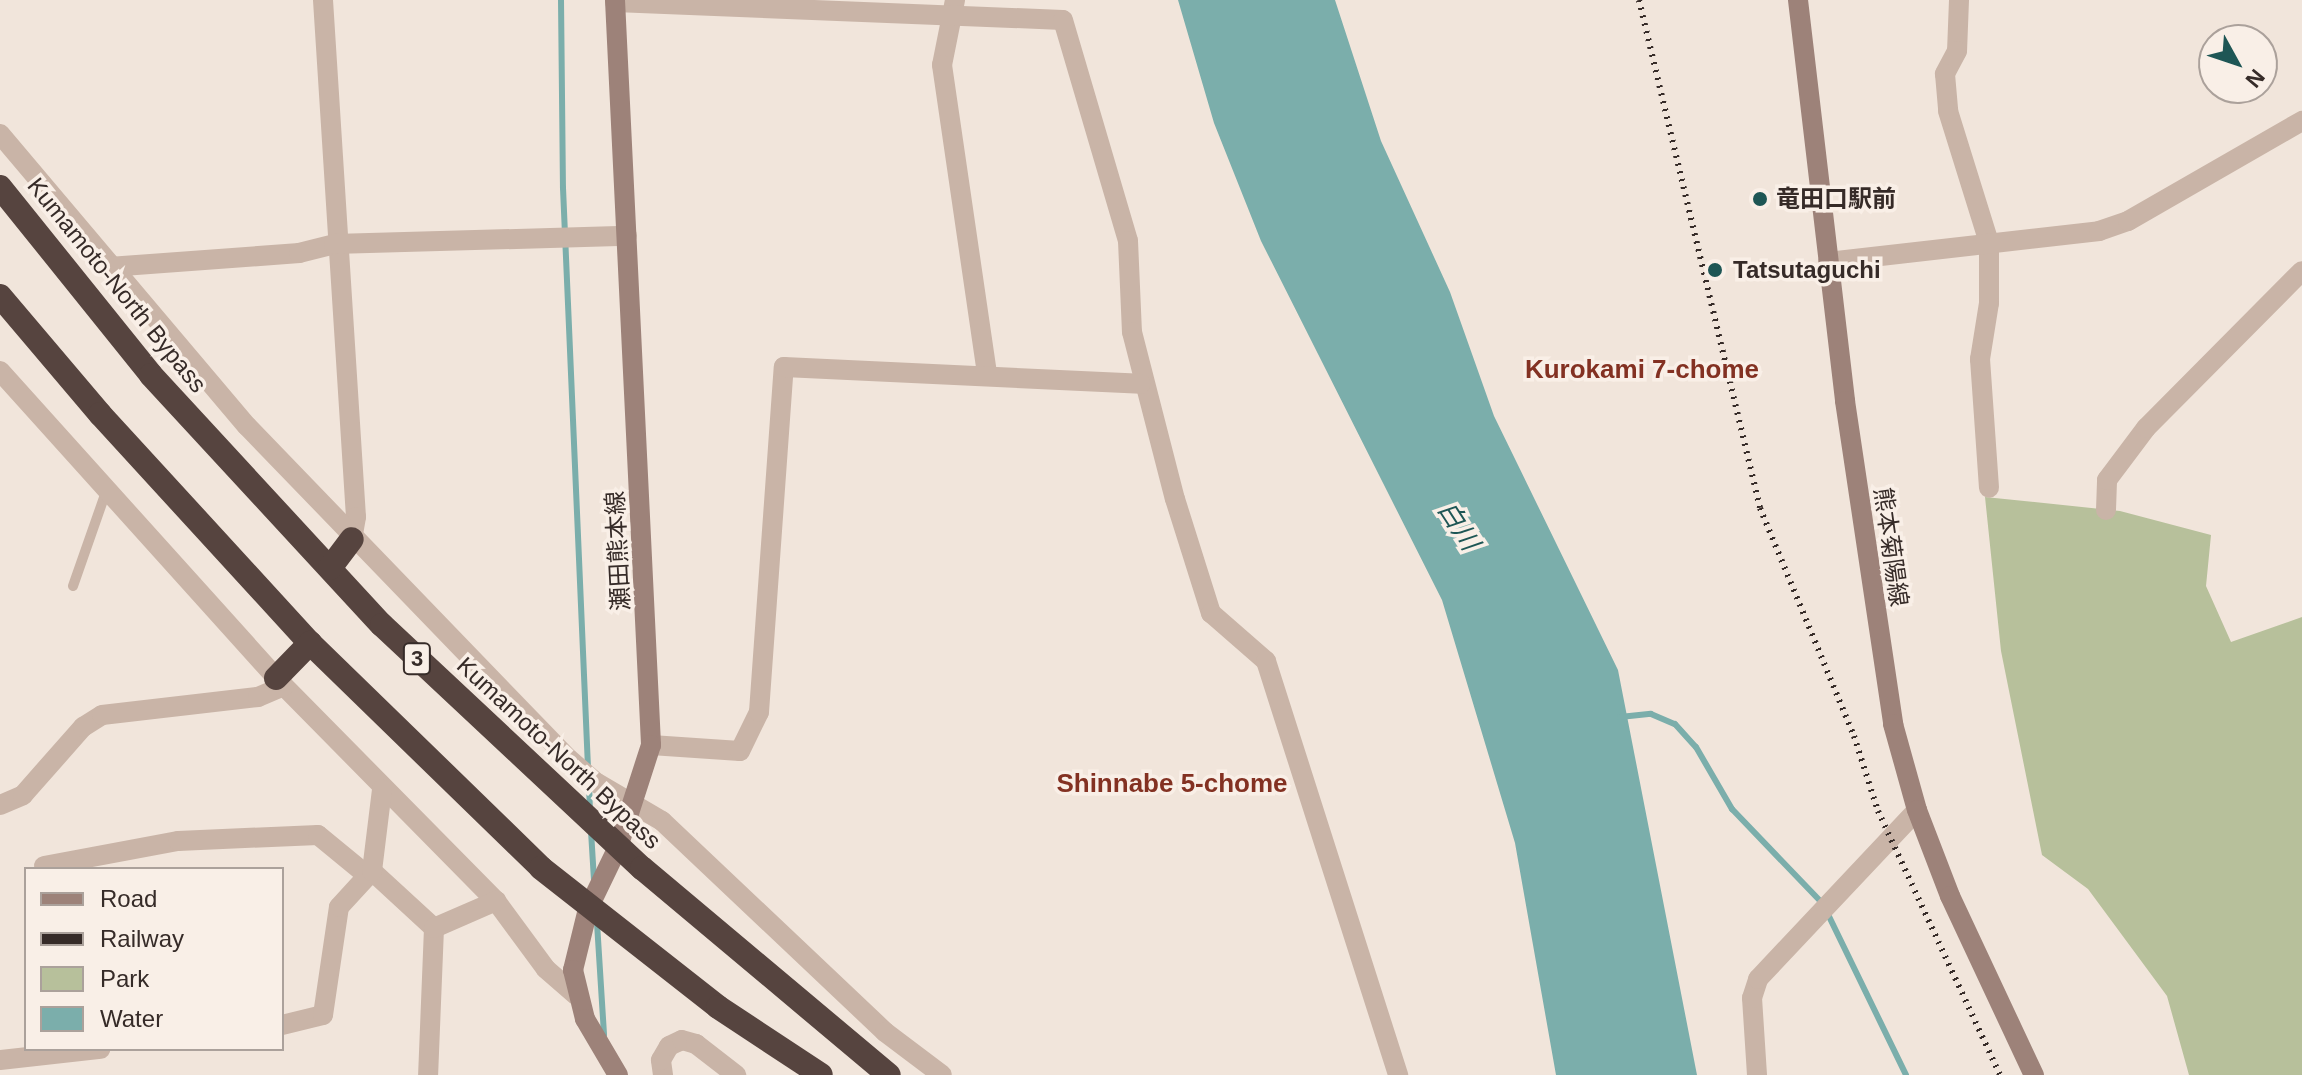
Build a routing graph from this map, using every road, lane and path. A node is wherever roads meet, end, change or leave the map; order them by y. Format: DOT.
graph roads {
  1 [pos="323,0"];
  2 [pos="1798,0"];
  3 [pos="1959,0"];
  4 [pos="615,1"];
  5 [pos="954,9"];
  6 [pos="2302,121"];
  7 [pos="0,134"];
  8 [pos="0,187"];
  9 [pos="627,236"];
  10 [pos="1989,243"];
  11 [pos="334,244"];
  12 [pos="1828,262"];
  13 [pos="109,267"];
  14 [pos="2302,271"];
  15 [pos="2,299"];
  16 [pos="0,371"];
  17 [pos="987,375"];
  18 [pos="1141,384"];
  19 [pos="1989,488"];
  20 [pos="106,492"];
  21 [pos="2106,510"];
  22 [pos="352,539"];
  23 [pos="330,568"];
  24 [pos="73,586"];
  25 [pos="310,643"];
  26 [pos="280,682"];
  27 [pos="651,745"];
  28 [pos="382,790"];
  29 [pos="0,805"];
  30 [pos="632,805"];
  31 [pos="1917,810"];
  32 [pos="618,847"];
  33 [pos="44,866"];
  34 [pos="370,874"];
  35 [pos="496,901"];
  36 [pos="588,909"];
  37 [pos="434,928"];
  38 [pos="576,995"];
  39 [pos="284,1025"];
  40 [pos="82,1051"];
  41 [pos="0,1060"];
  42 [pos="428,1075"];
  43 [pos="618,1075"];
  44 [pos="663,1075"];
  45 [pos="736,1075"];
  46 [pos="821,1075"];
  47 [pos="889,1075"];
  48 [pos="942,1075"];
  49 [pos="1398,1075"];
  50 [pos="1757,1075"];
  51 [pos="2034,1075"];
  1 -- 11 [label="street"];
  2 -- 12 [label="main road, 熊本菊陽線"];
  3 -- 10 [label="street"];
  4 -- 5 [label="street"];
  4 -- 9 [label="main road, 瀬田熊本線"];
  5 -- 17 [label="street"];
  5 -- 18 [label="street"];
  6 -- 10 [label="street"];
  7 -- 13 [label="street"];
  8 -- 23 [label="highway, Kumamoto-North Bypass / 3"];
  9 -- 11 [label="street"];
  9 -- 27 [label="main road, 瀬田熊本線"];
  10 -- 12 [label="street"];
  10 -- 19 [label="street"];
  11 -- 13 [label="street"];
  11 -- 22 [label="street"];
  12 -- 31 [label="main road, 熊本菊陽線"];
  13 -- 22 [label="street"];
  14 -- 21 [label="street"];
  15 -- 25 [label="highway"];
  16 -- 20 [label="street"];
  17 -- 18 [label="street"];
  17 -- 27 [label="street"];
  18 -- 49 [label="street"];
  20 -- 24 [label="lane"];
  20 -- 26 [label="street"];
  22 -- 23 [label="highway"];
  22 -- 30 [label="street"];
  23 -- 32 [label="highway, Kumamoto-North Bypass / 3"];
  25 -- 26 [label="highway"];
  25 -- 36 [label="highway"];
  26 -- 28 [label="street"];
  26 -- 29 [label="street"];
  27 -- 30 [label="main road, 瀬田熊本線"];
  28 -- 34 [label="street"];
  28 -- 35 [label="street"];
  30 -- 32 [label="main road, 瀬田熊本線"];
  30 -- 48 [label="street"];
  31 -- 50 [label="street"];
  31 -- 51 [label="main road, 熊本菊陽線"];
  32 -- 36 [label="main road, 瀬田熊本線"];
  32 -- 47 [label="highway, Kumamoto-North Bypass / 3"];
  33 -- 34 [label="street"];
  34 -- 37 [label="street"];
  34 -- 39 [label="street"];
  35 -- 37 [label="street"];
  35 -- 38 [label="street"];
  36 -- 38 [label="main road, 瀬田熊本線"];
  36 -- 46 [label="highway"];
  37 -- 42 [label="street"];
  38 -- 43 [label="main road, 瀬田熊本線"];
  40 -- 41 [label="street"];
  44 -- 45 [label="street"];
}
